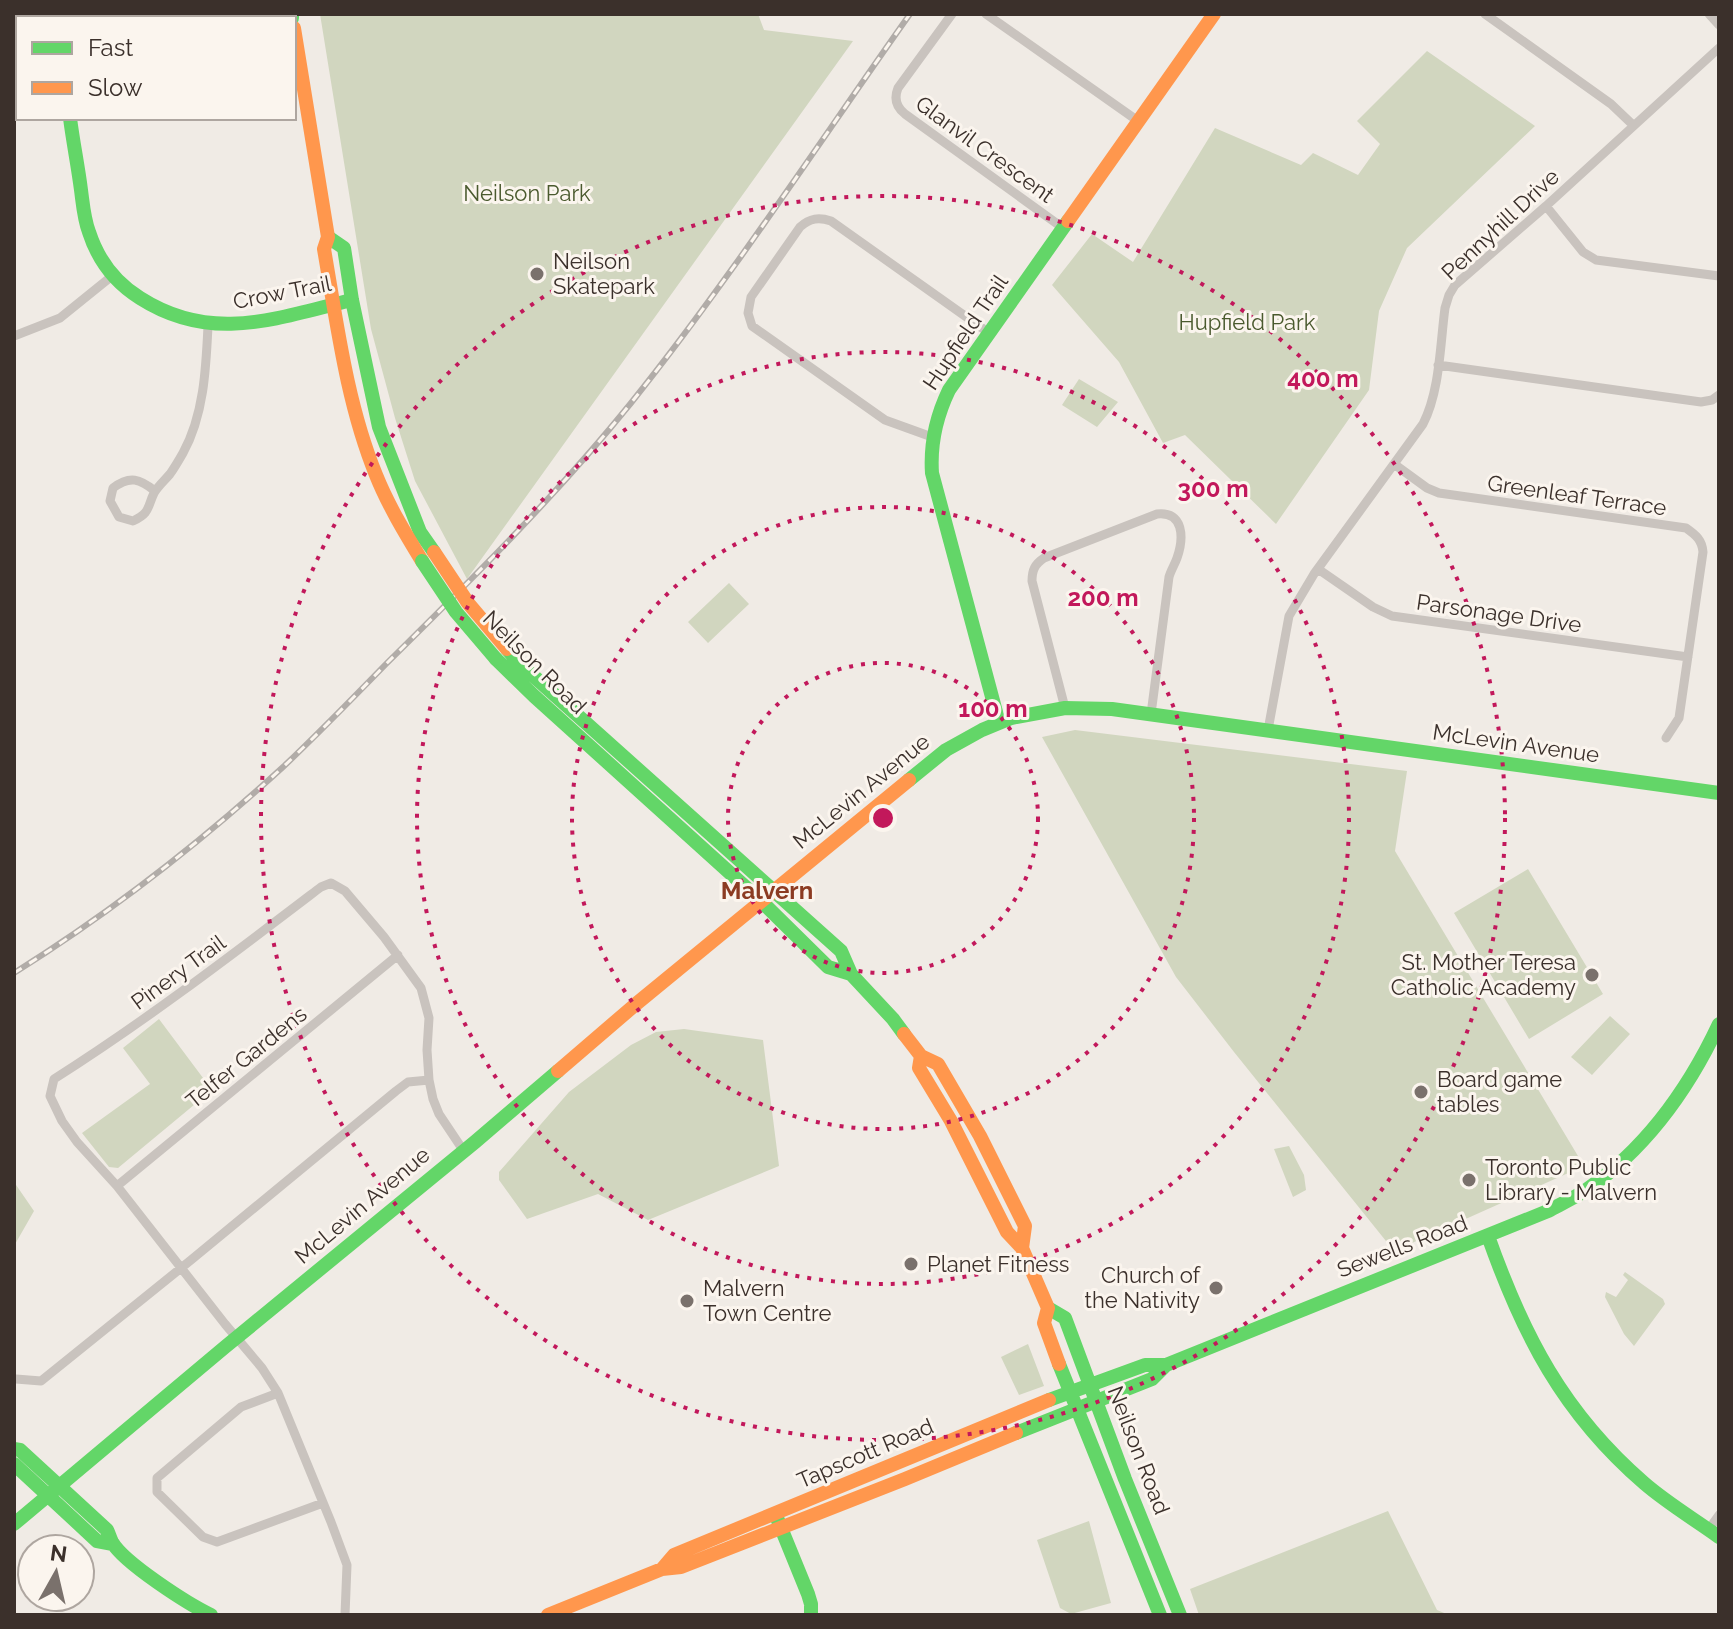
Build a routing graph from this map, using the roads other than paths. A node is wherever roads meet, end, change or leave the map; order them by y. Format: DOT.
graph roads {
  1 [pos="952,14"];
  2 [pos="986,14"];
  3 [pos="1213,14"];
  4 [pos="1485,14"];
  5 [pos="1709,14"];
  6 [pos="1719,25"];
  7 [pos="296,40"];
  8 [pos="1719,48"];
  9 [pos="70,120"];
  10 [pos="1138,121"];
  11 [pos="1633,125"];
  12 [pos="1546,206"];
  13 [pos="1063,228"];
  14 [pos="328,237"];
  15 [pos="112,276"];
  16 [pos="1719,276"];
  17 [pos="352,300"];
  18 [pos="333,304"];
  19 [pos="208,326"];
  20 [pos="989,333"];
  21 [pos="14,336"];
  22 [pos="1438,365"];
  23 [pos="1719,395"];
  24 [pos="932,437"];
  25 [pos="1394,464"];
  26 [pos="155,491"];
  27 [pos="428,557"];
  28 [pos="1318,569"];
  29 [pos="501,654"];
  30 [pos="1688,657"];
  31 [pos="1065,708"];
  32 [pos="1151,714"];
  33 [pos="999,723"];
  34 [pos="1268,730"];
  35 [pos="1666,738"];
  36 [pos="1719,793"];
  37 [pos="774,891"];
  38 [pos="761,901"];
  39 [pos="398,955"];
  40 [pos="851,974"];
  41 [pos="1719,1024"];
  42 [pos="921,1056"];
  43 [pos="429,1080"];
  44 [pos="984,1144"];
  45 [pos="463,1150"];
  46 [pos="968,1152"];
  47 [pos="117,1186"];
  48 [pos="1488,1236"];
  49 [pos="1022,1248"];
  50 [pos="180,1268"];
  51 [pos="1048,1308"];
  52 [pos="237,1338"];
  53 [pos="1166,1365"];
  54 [pos="16,1379"];
  55 [pos="1091,1386"];
  56 [pos="278,1393"];
  57 [pos="1070,1393"];
  58 [pos="1097,1402"];
  59 [pos="1076,1408"];
  60 [pos="14,1449"];
  61 [pos="14,1464"];
  62 [pos="1125,1479"];
  63 [pos="1108,1485"];
  64 [pos="55,1491"];
  65 [pos="323,1503"];
  66 [pos="1719,1515"];
  67 [pos="778,1521"];
  68 [pos="14,1524"];
  69 [pos="1714,1533"];
  70 [pos="211,1615"];
  71 [pos="345,1615"];
  72 [pos="548,1615"];
  73 [pos="811,1615"];
  74 [pos="1160,1615"];
  75 [pos="1180,1615"];
  1 -- 13 [label="street, Glanvil Crescent"];
  2 -- 10 [label="street"];
  3 -- 10 [label="street, Hupfield Trail"];
  4 -- 11 [label="street"];
  5 -- 6 [label="street"];
  7 -- 14 [label="street, Neilson Road"];
  8 -- 11 [label="street, Pennyhill Drive"];
  9 -- 15 [label="street, Crow Trail"];
  10 -- 13 [label="street, Hupfield Trail"];
  11 -- 12 [label="street, Pennyhill Drive"];
  12 -- 16 [label="street"];
  12 -- 22 [label="street, Pennyhill Drive"];
  13 -- 20 [label="street, Hupfield Trail"];
  14 -- 17 [label="street, Neilson Road"];
  14 -- 18 [label="street, Neilson Road"];
  15 -- 19 [label="street, Crow Trail"];
  15 -- 21 [label="street"];
  17 -- 18 [label="street, Crow Trail"];
  17 -- 27 [label="street, Neilson Road"];
  18 -- 19 [label="street, Crow Trail"];
  18 -- 27 [label="street, Neilson Road"];
  19 -- 26 [label="street"];
  20 -- 24 [label="street, Hupfield Trail"];
  20 -- 24 [label="street"];
  22 -- 23 [label="street"];
  22 -- 25 [label="street, Pennyhill Drive"];
  24 -- 33 [label="street, Hupfield Trail"];
  25 -- 28 [label="street, Pennyhill Drive"];
  25 -- 30 [label="street, Greenleaf Terrace"];
  26 -- 26 [label="street"];
  27 -- 29 [label="street, Neilson Road, bridge"];
  28 -- 30 [label="street, Parsonage Drive"];
  28 -- 34 [label="street, Pennyhill Drive"];
  29 -- 37 [label="street, Neilson Road"];
  29 -- 38 [label="street, Neilson Road"];
  30 -- 35 [label="street, Greenleaf Terrace"];
  31 -- 32 [label="street, McLevin Avenue"];
  31 -- 32 [label="street"];
  31 -- 33 [label="street, McLevin Avenue"];
  32 -- 34 [label="street, McLevin Avenue"];
  33 -- 37 [label="street, McLevin Avenue"];
  34 -- 36 [label="street, McLevin Avenue"];
  37 -- 38 [label="street, McLevin Avenue"];
  37 -- 40 [label="street, Neilson Road"];
  38 -- 40 [label="street, Neilson Road"];
  38 -- 45 [label="street, McLevin Avenue"];
  39 -- 43 [label="street, Pinery Trail"];
  39 -- 47 [label="street, Telfer Gardens"];
  39 -- 47 [label="street, Pinery Trail"];
  40 -- 42 [label="street, Neilson Road"];
  41 -- 48 [label="street, Sewells Road"];
  42 -- 44 [label="street, Neilson Road"];
  42 -- 46 [label="street, Neilson Road"];
  43 -- 45 [label="street, Pinery Trail"];
  43 -- 50 [label="street"];
  44 -- 46 [label="street"];
  44 -- 49 [label="street, Neilson Road"];
  45 -- 52 [label="street, McLevin Avenue"];
  46 -- 49 [label="street, Neilson Road"];
  47 -- 50 [label="street, Pinery Trail"];
  48 -- 53 [label="street, Sewells Road"];
  48 -- 69 [label="street"];
  49 -- 51 [label="street, Neilson Road"];
  50 -- 52 [label="street, Pinery Trail"];
  50 -- 54 [label="street"];
  51 -- 55 [label="street, Neilson Road"];
  51 -- 57 [label="street, Neilson Road"];
  52 -- 56 [label="street, Pinery Trail"];
  52 -- 64 [label="street, McLevin Avenue"];
  53 -- 55 [label="street, Sewells Road"];
  53 -- 58 [label="street, Sewells Road"];
  55 -- 57 [label="street, Tapscott Road"];
  55 -- 58 [label="street, Neilson Road"];
  56 -- 65 [label="street, Pinery Trail"];
  56 -- 65 [label="street"];
  57 -- 59 [label="street, Neilson Road"];
  57 -- 67 [label="street, Tapscott Road"];
  58 -- 59 [label="street, Tapscott Road"];
  58 -- 62 [label="street, Neilson Road"];
  59 -- 63 [label="street, Neilson Road"];
  59 -- 67 [label="street, Tapscott Road"];
  60 -- 64 [label="street"];
  61 -- 64 [label="street"];
  62 -- 63 [label="street"];
  62 -- 75 [label="street, Neilson Road"];
  63 -- 74 [label="street, Neilson Road"];
  64 -- 68 [label="street, McLevin Avenue"];
  64 -- 70 [label="street"];
  65 -- 71 [label="street, Pinery Trail"];
  66 -- 69 [label="street"];
  67 -- 72 [label="street, Tapscott Road"];
  67 -- 73 [label="street"];
}
